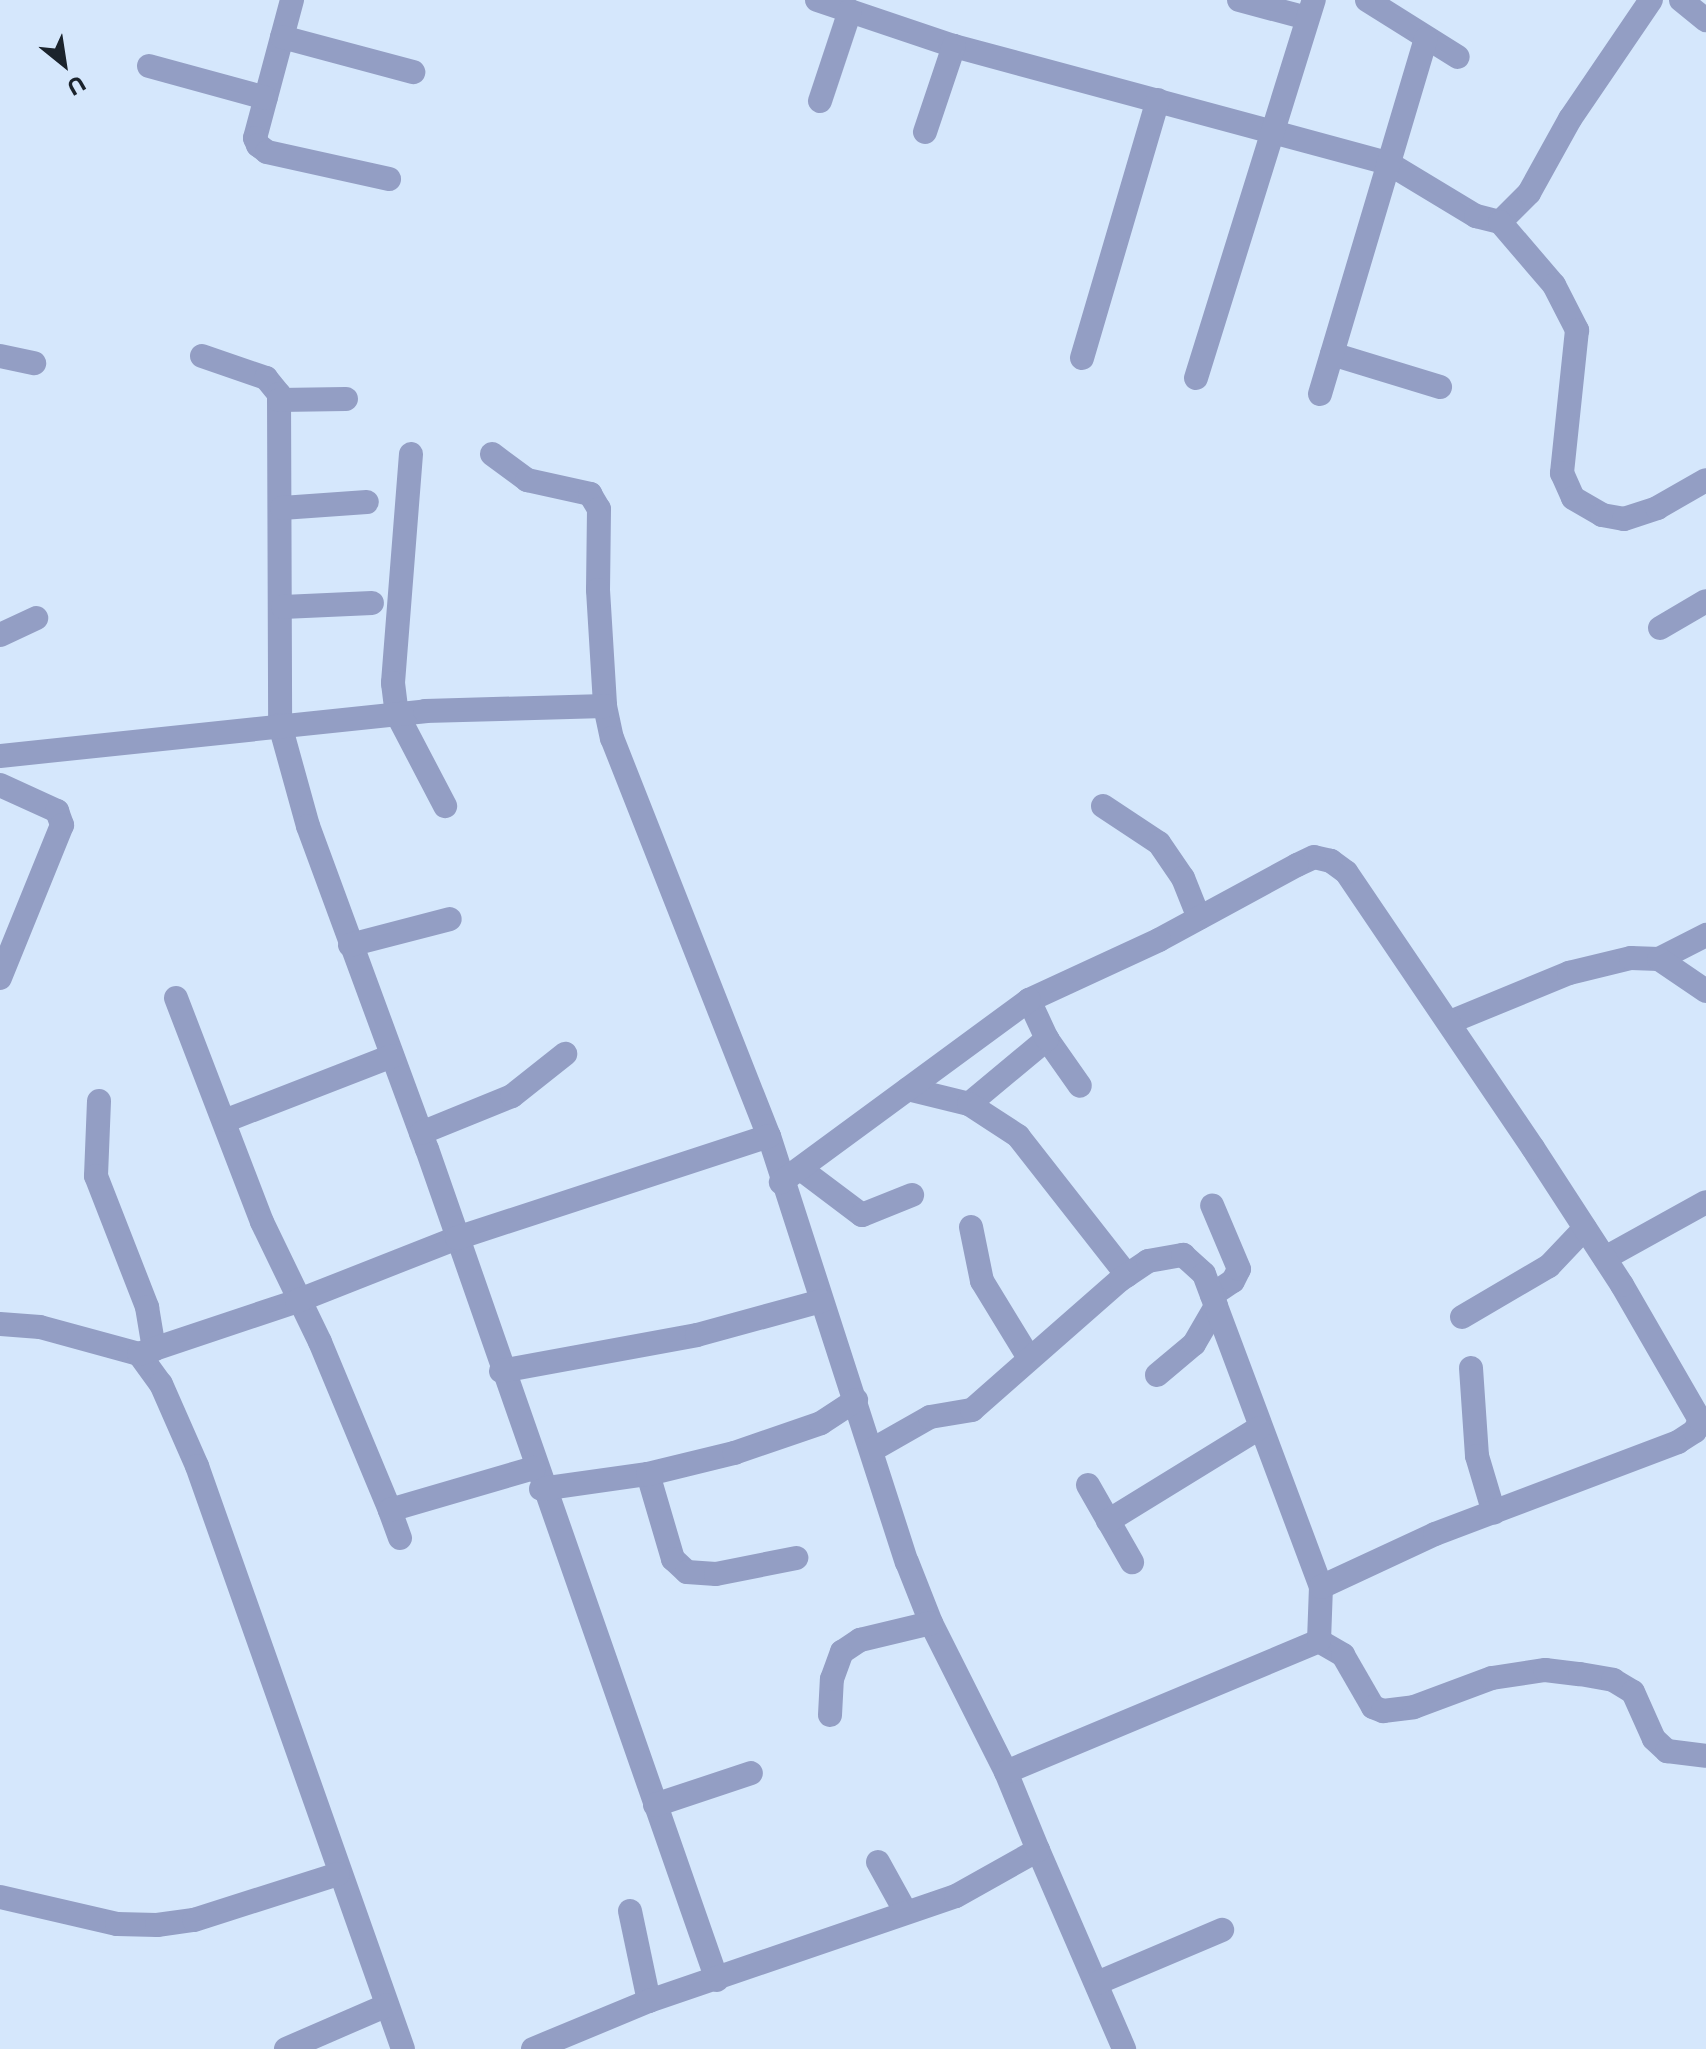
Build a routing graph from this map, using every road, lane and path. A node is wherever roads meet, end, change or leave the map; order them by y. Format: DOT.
graph roads {
  1 [pos="817,0"];
  2 [pos="1239,0"];
  3 [pos="1367,0"];
  4 [pos="1651,0"];
  5 [pos="1681,0"];
  6 [pos="289,1"];
  7 [pos="1311,9"];
  8 [pos="850,11"];
  9 [pos="1706,20"];
  10 [pos="282,37"];
  11 [pos="1426,39"];
  12 [pos="954,46"];
  13 [pos="1458,57"];
  14 [pos="149,66"];
  15 [pos="413,72"];
  16 [pos="266,98"];
  17 [pos="1158,100"];
  18 [pos="820,101"];
  19 [pos="1269,130"];
  20 [pos="925,132"];
  21 [pos="1388,163"];
  22 [pos="389,179"];
  23 [pos="1500,222"];
  24 [pos="1332,354"];
  25 [pos="0,356"];
  26 [pos="202,356"];
  27 [pos="1082,358"];
  28 [pos="34,363"];
  29 [pos="1196,378"];
  30 [pos="1440,387"];
  31 [pos="1320,394"];
  32 [pos="346,399"];
  33 [pos="279,400"];
  34 [pos="411,454"];
  35 [pos="492,454"];
  36 [pos="1706,480"];
  37 [pos="367,502"];
  38 [pos="282,508"];
  39 [pos="1706,601"];
  40 [pos="372,603"];
  41 [pos="283,607"];
  42 [pos="36,618"];
  43 [pos="1660,628"];
  44 [pos="0,635"];
  45 [pos="605,706"];
  46 [pos="397,714"];
  47 [pos="280,725"];
  48 [pos="0,756"];
  49 [pos="0,785"];
  50 [pos="445,806"];
  51 [pos="1103,806"];
  52 [pos="1199,918"];
  53 [pos="450,919"];
  54 [pos="1706,935"];
  55 [pos="350,945"];
  56 [pos="1659,959"];
  57 [pos="0,978"];
  58 [pos="1706,991"];
  59 [pos="176,998"];
  60 [pos="1029,1000"];
  61 [pos="1450,1022"];
  62 [pos="1047,1039"];
  63 [pos="565,1054"];
  64 [pos="392,1056"];
  65 [pos="1080,1086"];
  66 [pos="908,1089"];
  67 [pos="99,1101"];
  68 [pos="969,1104"];
  69 [pos="227,1120"];
  70 [pos="421,1133"];
  71 [pos="769,1136"];
  72 [pos="791,1176"];
  73 [pos="912,1195"];
  74 [pos="1706,1202"];
  75 [pos="1212,1205"];
  76 [pos="971,1227"];
  77 [pos="1585,1228"];
  78 [pos="457,1238"];
  79 [pos="1605,1258"];
  80 [pos="1127,1275"];
  81 [pos="297,1301"];
  82 [pos="821,1301"];
  83 [pos="1214,1301"];
  84 [pos="1462,1317"];
  85 [pos="0,1324"];
  86 [pos="147,1352"];
  87 [pos="1029,1358"];
  88 [pos="1471,1368"];
  89 [pos="501,1371"];
  90 [pos="1157,1375"];
  91 [pos="856,1400"];
  92 [pos="1259,1428"];
  93 [pos="872,1450"];
  94 [pos="648,1474"];
  95 [pos="537,1478"];
  96 [pos="1088,1485"];
  97 [pos="390,1510"];
  98 [pos="1494,1513"];
  99 [pos="1108,1521"];
  100 [pos="400,1538"];
  101 [pos="796,1558"];
  102 [pos="1132,1562"];
  103 [pos="1321,1587"];
  104 [pos="931,1623"];
  105 [pos="1319,1641"];
  106 [pos="830,1715"];
  107 [pos="1706,1756"];
  108 [pos="1006,1772"];
  109 [pos="751,1773"];
  110 [pos="655,1805"];
  111 [pos="1038,1850"];
  112 [pos="878,1862"];
  113 [pos="338,1874"];
  114 [pos="0,1897"];
  115 [pos="630,1911"];
  116 [pos="905,1911"];
  117 [pos="1222,1930"];
  118 [pos="717,1980"];
  119 [pos="1097,1983"];
  120 [pos="649,2001"];
  121 [pos="387,2005"];
  122 [pos="286,2049"];
  123 [pos="403,2049"];
  124 [pos="533,2049"];
  125 [pos="1124,2049"];
  1 -- 8 [label="street"];
  2 -- 7 [label="street"];
  3 -- 11 [label="street"];
  4 -- 23 [label="street"];
  5 -- 9 [label="street"];
  6 -- 10 [label="street"];
  7 -- 19 [label="street"];
  8 -- 12 [label="street"];
  8 -- 18 [label="street"];
  10 -- 15 [label="street"];
  10 -- 16 [label="street"];
  11 -- 13 [label="street"];
  11 -- 21 [label="street"];
  12 -- 17 [label="street"];
  12 -- 20 [label="street"];
  14 -- 16 [label="street"];
  16 -- 22 [label="street"];
  17 -- 19 [label="street"];
  17 -- 27 [label="street"];
  19 -- 21 [label="street"];
  19 -- 29 [label="street"];
  21 -- 23 [label="street"];
  21 -- 24 [label="street"];
  23 -- 36 [label="street"];
  24 -- 30 [label="street"];
  24 -- 31 [label="street"];
  25 -- 28 [label="street"];
  26 -- 33 [label="street"];
  32 -- 33 [label="street"];
  33 -- 38 [label="street"];
  34 -- 46 [label="street"];
  35 -- 45 [label="street"];
  37 -- 38 [label="street"];
  38 -- 41 [label="street"];
  39 -- 43 [label="street"];
  40 -- 41 [label="street"];
  41 -- 47 [label="street"];
  42 -- 44 [label="street"];
  45 -- 46 [label="street"];
  45 -- 71 [label="street"];
  46 -- 47 [label="street"];
  46 -- 50 [label="street"];
  47 -- 48 [label="street"];
  47 -- 55 [label="street"];
  49 -- 57 [label="street"];
  51 -- 52 [label="street"];
  52 -- 60 [label="street"];
  52 -- 61 [label="street"];
  53 -- 55 [label="street"];
  54 -- 56 [label="street"];
  55 -- 64 [label="street"];
  56 -- 58 [label="street"];
  56 -- 61 [label="street"];
  59 -- 69 [label="street"];
  60 -- 62 [label="street"];
  60 -- 66 [label="street"];
  61 -- 77 [label="street"];
  62 -- 65 [label="street"];
  62 -- 68 [label="street"];
  63 -- 70 [label="street"];
  64 -- 69 [label="street"];
  64 -- 70 [label="street"];
  66 -- 68 [label="street"];
  66 -- 72 [label="street"];
  67 -- 86 [label="street"];
  68 -- 80 [label="street"];
  69 -- 81 [label="street"];
  70 -- 78 [label="street"];
  71 -- 72 [label="street"];
  71 -- 78 [label="street"];
  72 -- 73 [label="street"];
  72 -- 82 [label="street"];
  74 -- 79 [label="street"];
  75 -- 83 [label="street"];
  76 -- 87 [label="street"];
  77 -- 79 [label="street"];
  77 -- 84 [label="street"];
  78 -- 81 [label="street"];
  78 -- 89 [label="street"];
  79 -- 98 [label="street"];
  80 -- 83 [label="street"];
  80 -- 87 [label="street"];
  81 -- 86 [label="street"];
  81 -- 97 [label="street"];
  82 -- 89 [label="street"];
  82 -- 91 [label="street"];
  83 -- 90 [label="street"];
  83 -- 92 [label="street"];
  85 -- 86 [label="street"];
  86 -- 113 [label="street"];
  87 -- 93 [label="street"];
  88 -- 98 [label="street"];
  89 -- 95 [label="street"];
  91 -- 93 [label="street"];
  91 -- 94 [label="street"];
  92 -- 99 [label="street"];
  92 -- 103 [label="street"];
  93 -- 104 [label="street"];
  94 -- 95 [label="street"];
  94 -- 101 [label="street"];
  95 -- 97 [label="street"];
  95 -- 110 [label="street"];
  96 -- 99 [label="street"];
  97 -- 100 [label="street"];
  98 -- 103 [label="street"];
  99 -- 102 [label="street"];
  103 -- 105 [label="street"];
  104 -- 106 [label="street"];
  104 -- 108 [label="street"];
  105 -- 107 [label="street"];
  105 -- 108 [label="street"];
  108 -- 111 [label="street"];
  109 -- 110 [label="street"];
  110 -- 118 [label="street"];
  111 -- 116 [label="street"];
  111 -- 119 [label="street"];
  112 -- 116 [label="street"];
  113 -- 114 [label="street"];
  113 -- 121 [label="street"];
  115 -- 120 [label="street"];
  116 -- 118 [label="street"];
  117 -- 119 [label="street"];
  118 -- 120 [label="street"];
  119 -- 125 [label="street"];
  120 -- 124 [label="street"];
  121 -- 122 [label="street"];
  121 -- 123 [label="street"];
}
